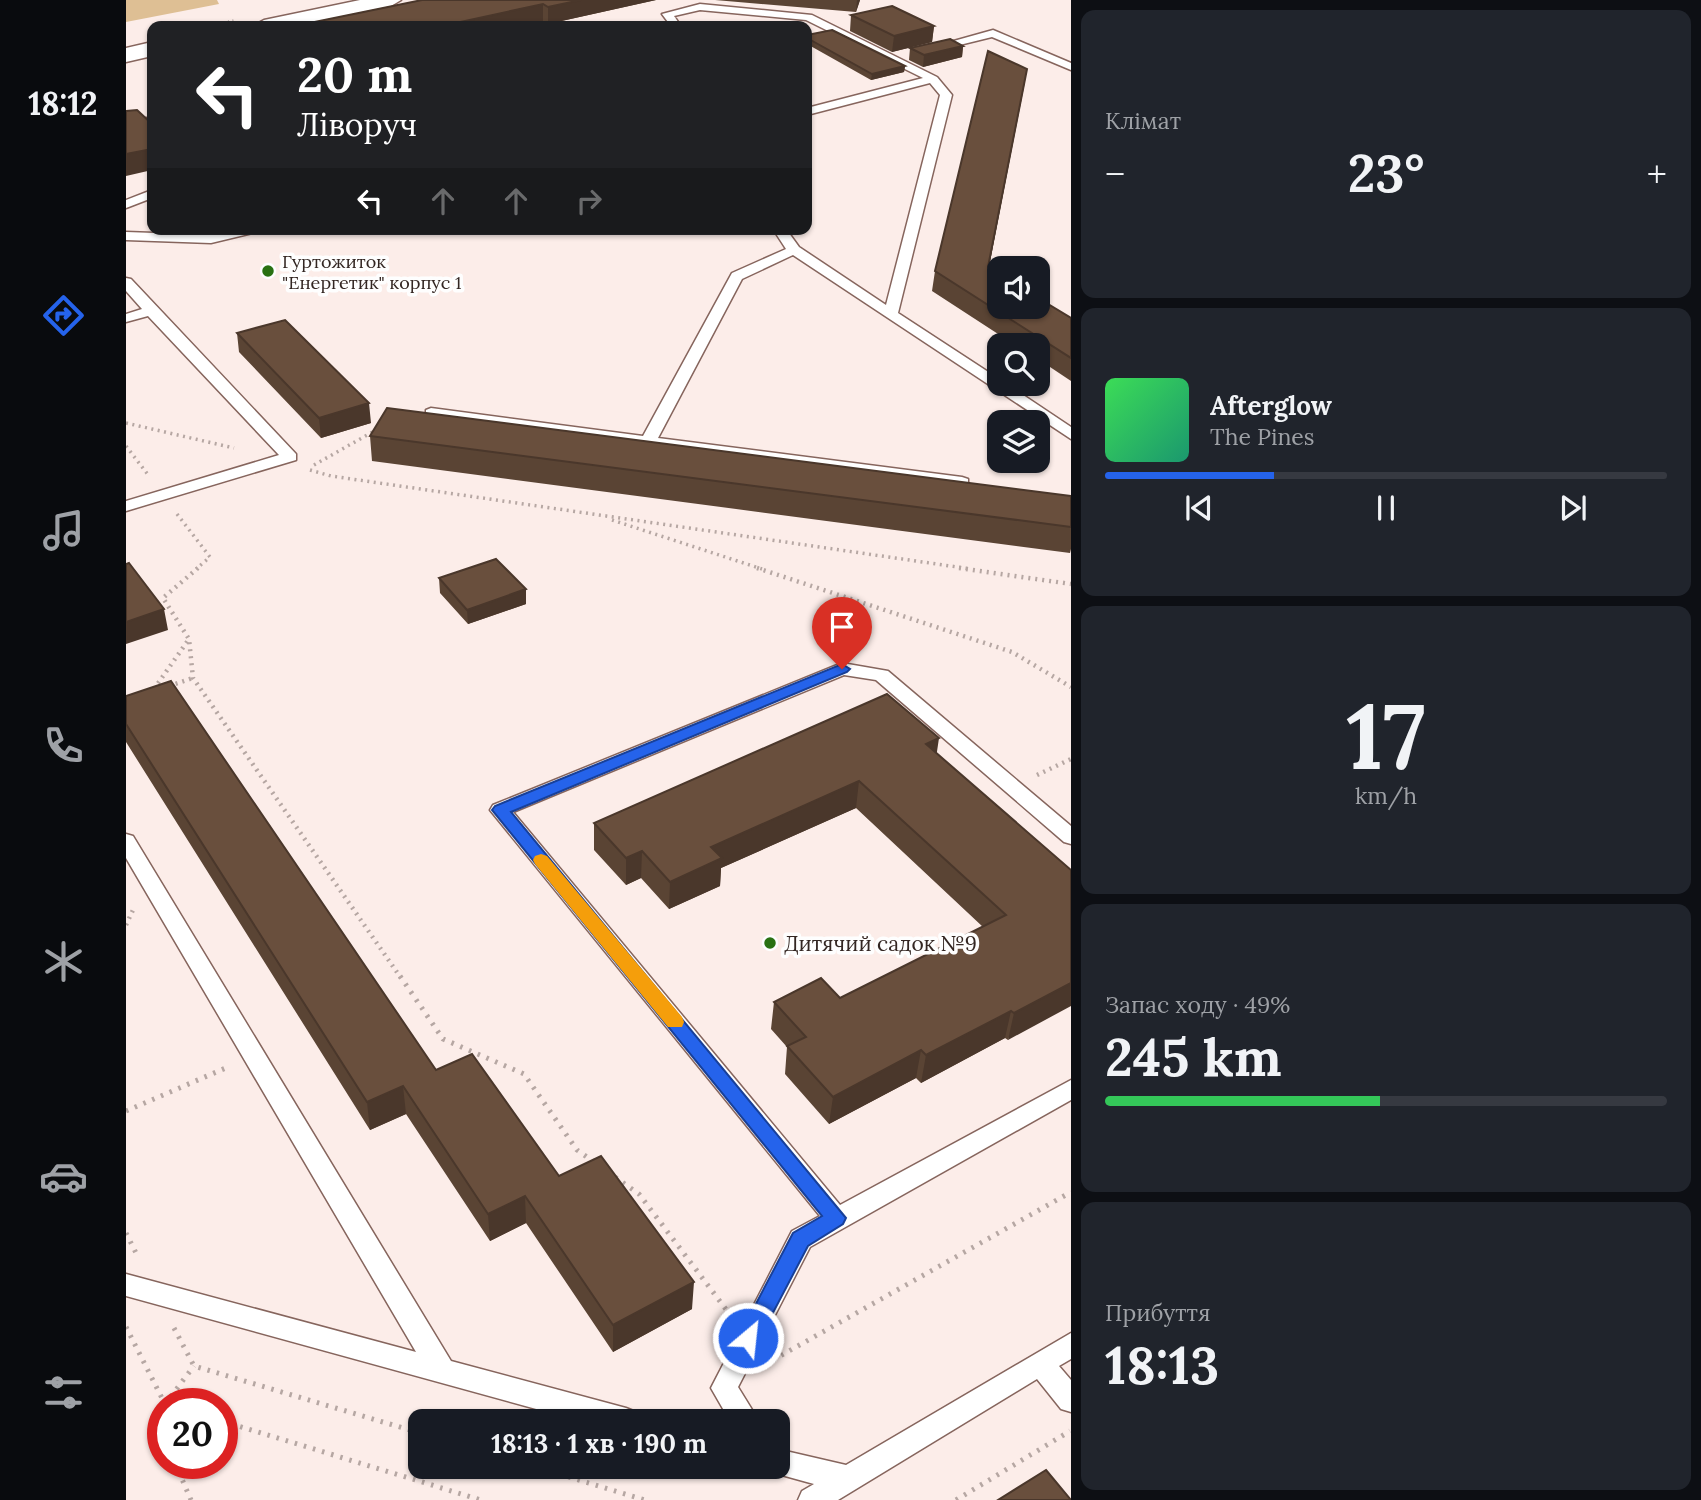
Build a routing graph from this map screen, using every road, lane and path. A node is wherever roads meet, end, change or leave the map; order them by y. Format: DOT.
graph roads {
  1 [pos="391,0"];
  2 [pos="288,21"];
  3 [pos="672,21"];
  4 [pos="147,51"];
  5 [pos="126,55"];
  6 [pos="892,58"];
  7 [pos="1071,67"];
  8 [pos="933,79"];
  9 [pos="812,112"];
  10 [pos="147,122"];
  11 [pos="126,126"];
  12 [pos="147,196"];
  13 [pos="126,204"];
  14 [pos="231,235"];
  15 [pos="783,235"];
  16 [pos="126,236"];
  17 [pos="794,250"];
  18 [pos="126,282"];
  19 [pos="150,311"];
  20 [pos="891,314"];
  21 [pos="126,318"];
  22 [pos="431,412"];
  23 [pos="126,423"];
  24 [pos="377,430"];
  25 [pos="1071,434"];
  26 [pos="648,442"];
  27 [pos="126,446"];
  28 [pos="281,460"];
  29 [pos="976,484"];
  30 [pos="163,495"];
  31 [pos="126,506"];
  32 [pos="598,515"];
  33 [pos="1071,584"];
  34 [pos="189,639"];
  35 [pos="193,678"];
  36 [pos="1071,687"];
  37 [pos="1071,837"];
  38 [pos="126,841"];
  39 [pos="254,1056"];
  40 [pos="1071,1089"];
  41 [pos="126,1111"];
  42 [pos="598,1165"];
  43 [pos="608,1172"];
  44 [pos="1071,1192"];
  45 [pos="836,1218"];
  46 [pos="126,1233"];
  47 [pos="126,1285"];
  48 [pos="155,1293"];
  49 [pos="126,1327"];
  50 [pos="748,1338"];
  51 [pos="1071,1345"];
  52 [pos="1040,1363"];
  53 [pos="194,1366"];
  54 [pos="442,1371"];
  55 [pos="157,1388"];
  56 [pos="177,1388"];
  57 [pos="724,1388"];
  58 [pos="1071,1400"];
  59 [pos="582,1409"];
  60 [pos="737,1409"];
  61 [pos="238,1426"];
  62 [pos="408,1429"];
  63 [pos="1071,1430"];
  64 [pos="790,1465"];
  65 [pos="847,1478"];
  66 [pos="182,1479"];
  67 [pos="575,1479"];
  68 [pos="191,1500"];
  69 [pos="481,1500"];
  70 [pos="645,1500"];
  71 [pos="812,1500"];
  72 [pos="956,1500"];
  1 -- 2 [label="street"];
  3 -- 6 [label="lane"];
  4 -- 5 [label="street"];
  6 -- 7 [label="lane"];
  6 -- 8 [label="lane"];
  8 -- 9 [label="lane"];
  8 -- 20 [label="lane"];
  10 -- 11 [label="lane"];
  12 -- 13 [label="lane"];
  14 -- 16 [label="lane"];
  15 -- 17 [label="lane"];
  17 -- 20 [label="lane"];
  17 -- 26 [label="lane"];
  18 -- 19 [label="lane"];
  19 -- 21 [label="lane"];
  19 -- 28 [label="lane"];
  20 -- 25 [label="lane"];
  22 -- 26 [label="lane"];
  23 -- 28 [label="path"];
  24 -- 32 [label="path"];
  26 -- 29 [label="lane"];
  27 -- 30 [label="path"];
  28 -- 30 [label="lane"];
  30 -- 31 [label="lane"];
  30 -- 34 [label="path"];
  32 -- 33 [label="path"];
  32 -- 36 [label="path"];
  34 -- 35 [label="path"];
  34 -- 35 [label="path"];
  35 -- 42 [label="path"];
  37 -- 45 [label="lane"];
  38 -- 39 [label="lane"];
  39 -- 41 [label="path"];
  39 -- 54 [label="lane"];
  40 -- 45 [label="lane"];
  43 -- 50 [label="path"];
  44 -- 57 [label="path"];
  45 -- 50 [label="lane"];
  46 -- 48 [label="path"];
  47 -- 48 [label="lane"];
  48 -- 53 [label="path"];
  48 -- 54 [label="lane"];
  49 -- 55 [label="path"];
  50 -- 57 [label="lane"];
  51 -- 52 [label="lane"];
  52 -- 58 [label="lane"];
  52 -- 65 [label="lane"];
  53 -- 56 [label="path"];
  53 -- 62 [label="path"];
  54 -- 59 [label="lane"];
  57 -- 60 [label="lane"];
  61 -- 69 [label="path"];
  63 -- 72 [label="path"];
  64 -- 65 [label="lane"];
  65 -- 71 [label="lane"];
  66 -- 68 [label="path"];
  67 -- 70 [label="path"];
}
